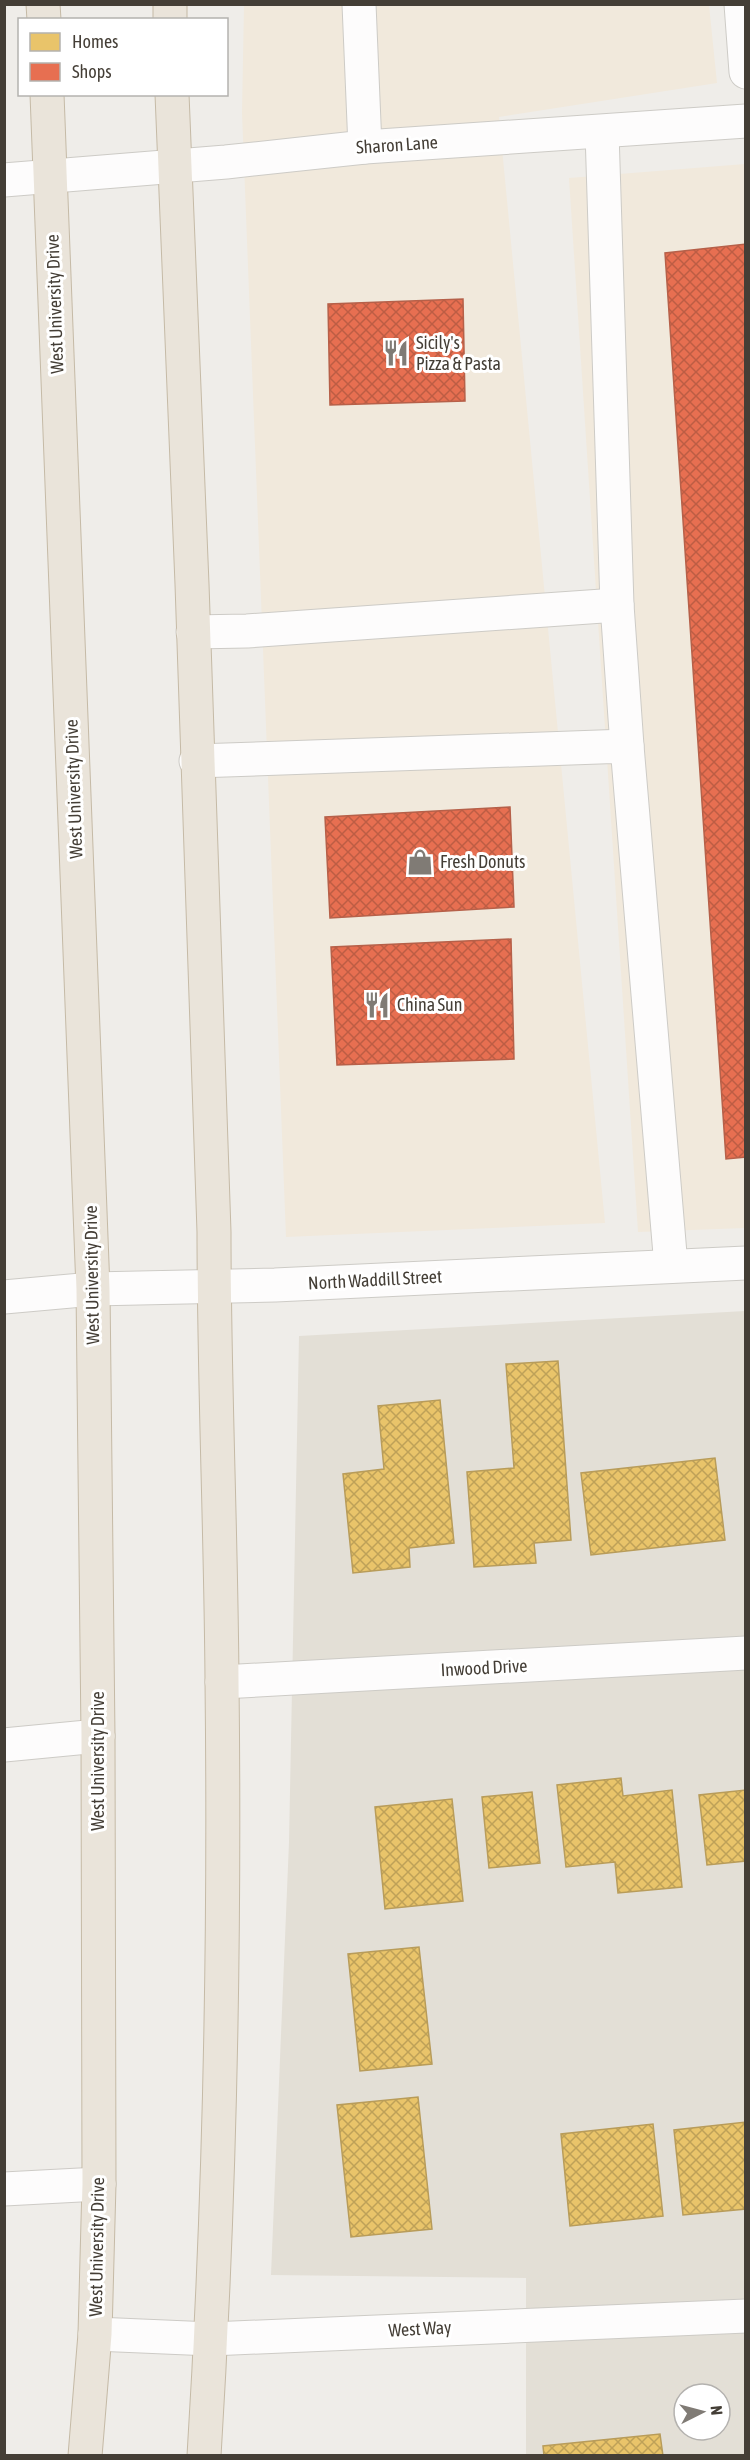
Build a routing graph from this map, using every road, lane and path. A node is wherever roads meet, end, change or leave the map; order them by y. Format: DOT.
graph roads {
  1 [pos="359,4"];
  2 [pos="741,4"];
  3 [pos="746,72"];
  4 [pos="47,96"];
  5 [pos="172,96"];
  6 [pos="746,121"];
  7 [pos="602,132"];
  8 [pos="365,147"];
  9 [pos="174,166"];
  10 [pos="50,177"];
  11 [pos="4,180"];
  12 [pos="616,605"];
  13 [pos="193,632"];
  14 [pos="627,746"];
  15 [pos="196,761"];
  16 [pos="746,1263"];
  17 [pos="671,1266"];
  18 [pos="214,1287"];
  19 [pos="93,1289"];
  20 [pos="4,1297"];
  21 [pos="746,1653"];
  22 [pos="222,1682"];
  23 [pos="98,1736"];
  24 [pos="4,1744"];
  25 [pos="99,2184"];
  26 [pos="4,2189"];
  27 [pos="746,2316"];
  28 [pos="95,2334"];
  29 [pos="212,2339"];
  30 [pos="85,2456"];
  31 [pos="204,2456"];
  1 -- 8 [label="street"];
  2 -- 3 [label="street"];
  4 -- 10 [label="highway, West University Drive"];
  5 -- 9 [label="highway"];
  6 -- 7 [label="street, Sharon Lane"];
  7 -- 8 [label="street, Sharon Lane"];
  7 -- 12 [label="street"];
  8 -- 9 [label="street, Sharon Lane"];
  9 -- 10 [label="street, Sharon Lane"];
  9 -- 13 [label="highway"];
  10 -- 11 [label="street, Sharon Lane"];
  10 -- 19 [label="highway, West University Drive"];
  12 -- 13 [label="street"];
  12 -- 14 [label="street"];
  13 -- 15 [label="highway"];
  14 -- 15 [label="street"];
  14 -- 17 [label="street"];
  15 -- 18 [label="highway"];
  16 -- 17 [label="street, North Waddill Street"];
  17 -- 18 [label="street, North Waddill Street"];
  18 -- 19 [label="street, North Waddill Street"];
  18 -- 22 [label="highway"];
  19 -- 20 [label="street, North Waddill Street"];
  19 -- 23 [label="highway, West University Drive"];
  21 -- 22 [label="street, Inwood Drive"];
  22 -- 29 [label="highway"];
  23 -- 24 [label="street"];
  23 -- 25 [label="highway, West University Drive"];
  25 -- 26 [label="street"];
  25 -- 28 [label="highway, West University Drive"];
  27 -- 29 [label="street, West Way"];
  28 -- 29 [label="street, West Way"];
  28 -- 30 [label="highway, West University Drive"];
  29 -- 31 [label="highway"];
}
